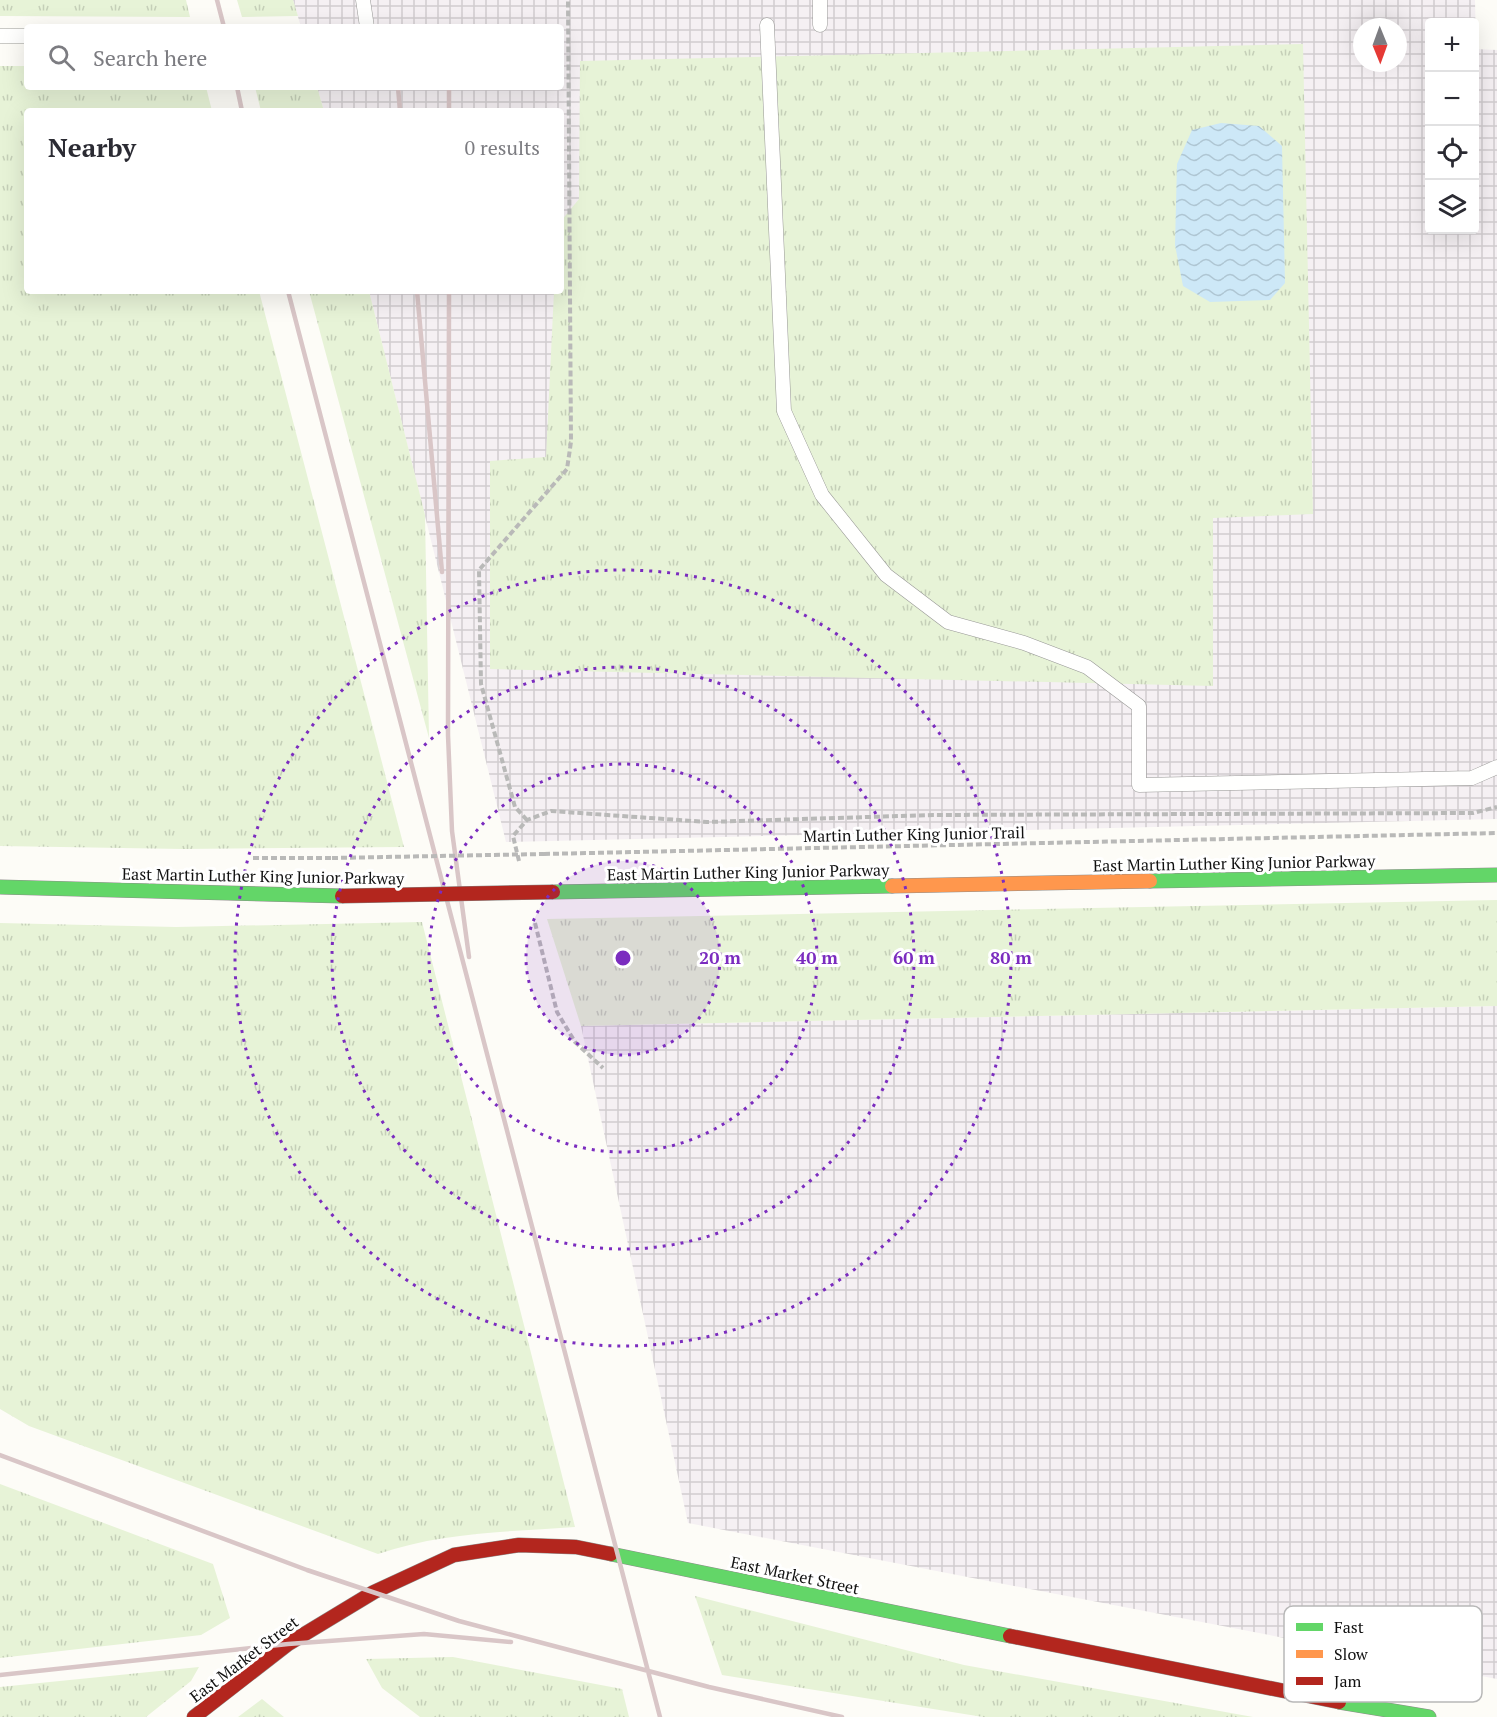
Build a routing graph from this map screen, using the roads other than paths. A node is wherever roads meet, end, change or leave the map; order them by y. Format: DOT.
graph roads {
  1 [pos="363,0"];
  2 [pos="820,0"];
  3 [pos="367,24"];
  4 [pos="767,25"];
  5 [pos="820,25"];
  6 [pos="0,36"];
  7 [pos="24,36"];
  8 [pos="1497,767"];
  9 [pos="1497,875"];
  10 [pos="0,887"];
  11 [pos="1284,1693"];
  12 [pos="1340,1702"];
  13 [pos="194,1717"];
  14 [pos="1430,1717"];
  1 -- 3 [label="lane"];
  2 -- 5 [label="lane"];
  4 -- 8 [label="lane"];
  6 -- 7 [label="lane"];
  9 -- 10 [label="main road, East Martin Luther King Junior Parkway, bridge"];
  11 -- 13 [label="main road, East Market Street"];
  12 -- 14 [label="main road, East Market Street"];
}
